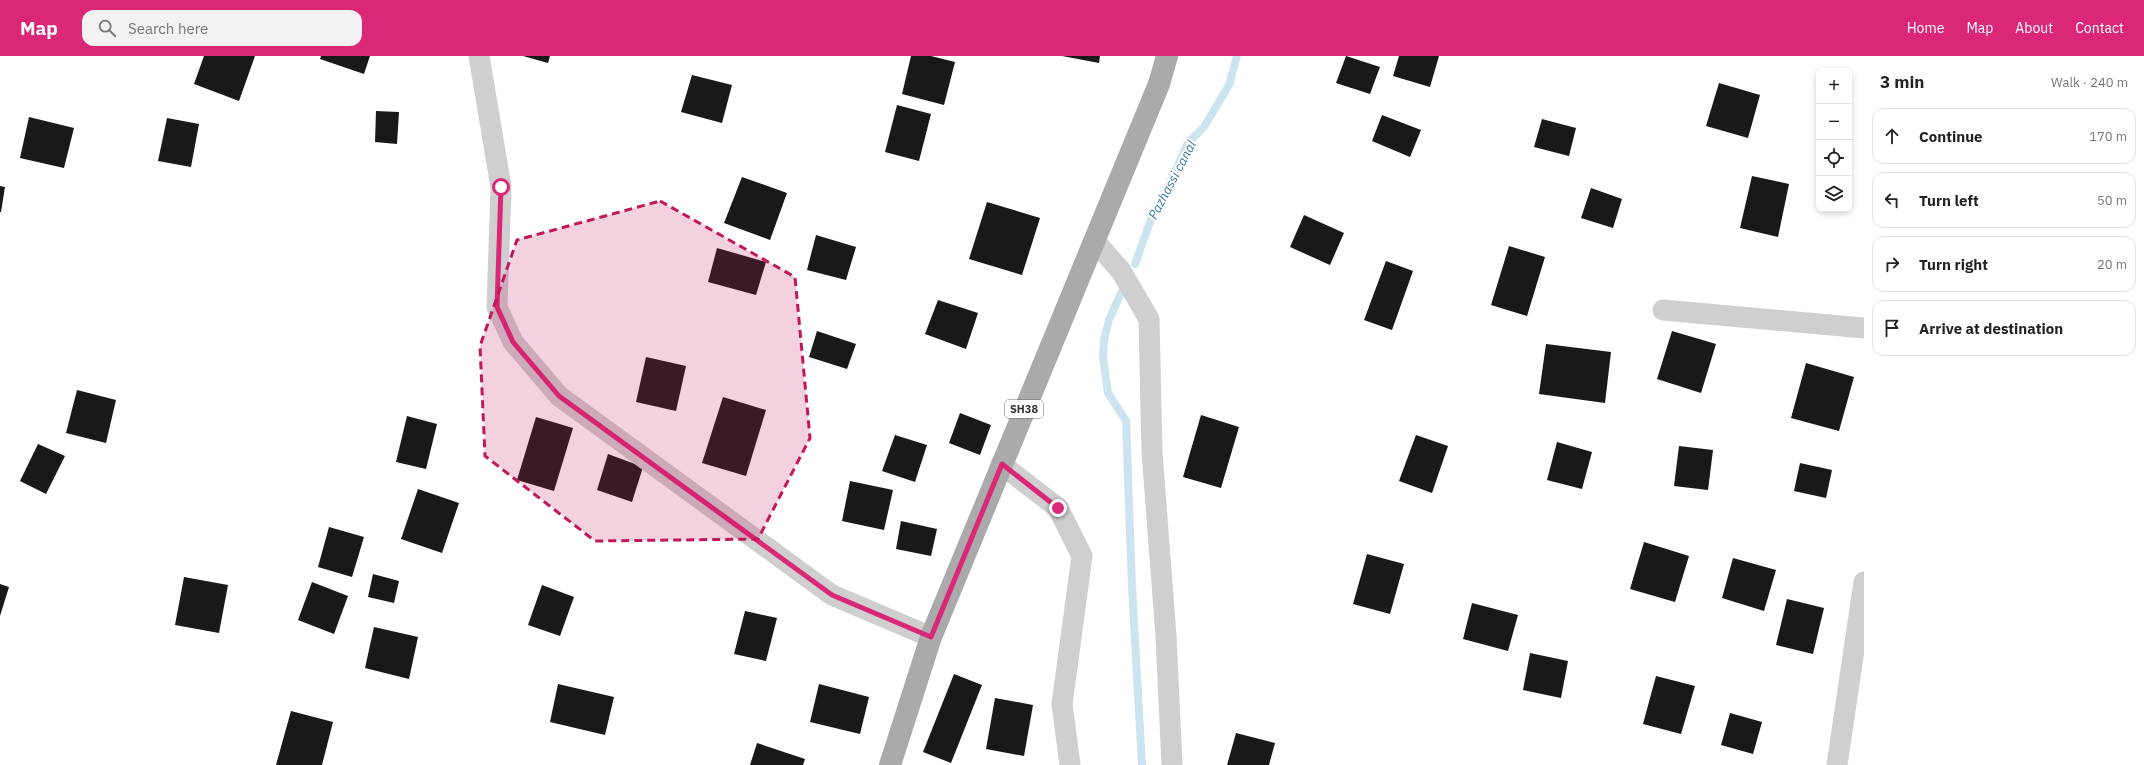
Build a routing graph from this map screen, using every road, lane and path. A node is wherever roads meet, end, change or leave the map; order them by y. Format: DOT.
graph roads {
  1 [pos="480,56"];
  2 [pos="1167,56"];
  3 [pos="1094,240"];
  4 [pos="1663,310"];
  5 [pos="1864,328"];
  6 [pos="1002,464"];
  7 [pos="1864,582"];
  8 [pos="931,637"];
  9 [pos="890,765"];
  10 [pos="1070,765"];
  11 [pos="1172,765"];
  12 [pos="1837,765"];
  1 -- 8 [label="street"];
  2 -- 3 [label="main road, SH38"];
  3 -- 6 [label="main road, SH38"];
  3 -- 11 [label="street"];
  4 -- 5 [label="street"];
  6 -- 8 [label="main road, SH38"];
  6 -- 10 [label="street"];
  7 -- 12 [label="street"];
  8 -- 9 [label="main road, SH38"];
}
